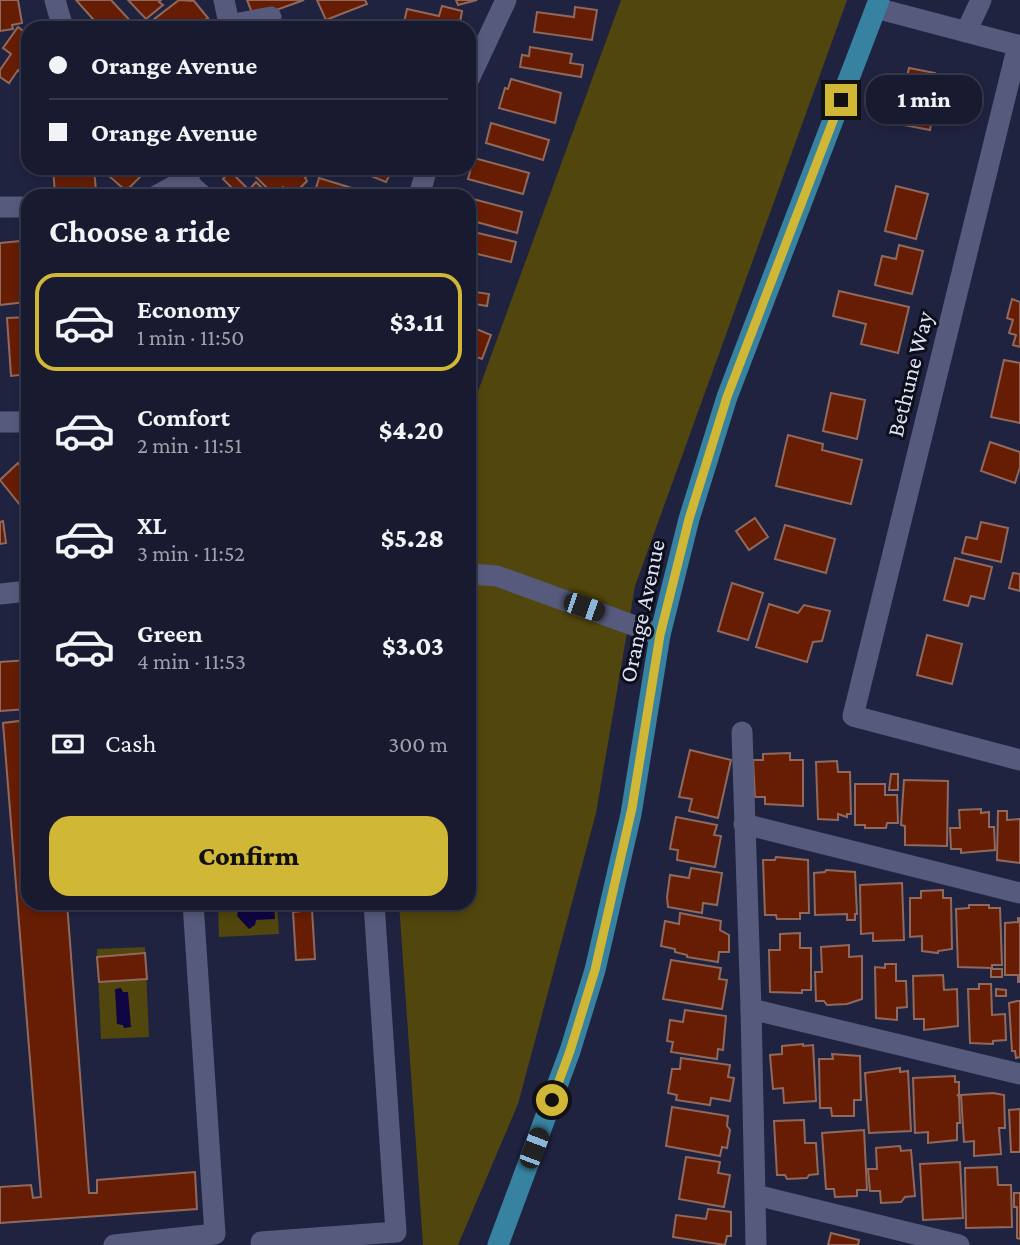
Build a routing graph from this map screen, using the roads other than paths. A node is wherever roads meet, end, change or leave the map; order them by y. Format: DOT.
graph roads {
  1 [pos="55,0"];
  2 [pos="224,0"];
  3 [pos="506,0"];
  4 [pos="981,0"];
  5 [pos="877,4"];
  6 [pos="271,17"];
  7 [pos="61,21"];
  8 [pos="229,21"];
  9 [pos="255,21"];
  10 [pos="967,32"];
  11 [pos="1019,46"];
  12 [pos="476,64"];
  13 [pos="188,175"];
  14 [pos="167,189"];
  15 [pos="0,207"];
  16 [pos="21,207"];
  17 [pos="0,422"];
  18 [pos="21,422"];
  19 [pos="476,574"];
  20 [pos="21,592"];
  21 [pos="0,594"];
  22 [pos="660,635"];
  23 [pos="742,732"];
  24 [pos="1020,760"];
  25 [pos="744,824"];
  26 [pos="1020,893"];
  27 [pos="193,910"];
  28 [pos="374,910"];
  29 [pos="751,1009"];
  30 [pos="1020,1074"];
  31 [pos="756,1195"];
  32 [pos="261,1242"];
  33 [pos="114,1245"];
  34 [pos="498,1245"];
  35 [pos="756,1245"];
  36 [pos="958,1245"];
  1 -- 7 [label="street"];
  2 -- 8 [label="street"];
  3 -- 12 [label="street"];
  4 -- 10 [label="street"];
  5 -- 10 [label="street"];
  5 -- 22 [label="main road, Orange Avenue"];
  6 -- 9 [label="street"];
  10 -- 11 [label="street"];
  11 -- 24 [label="street, Bethune Way"];
  13 -- 14 [label="street"];
  15 -- 16 [label="street"];
  17 -- 18 [label="street"];
  19 -- 22 [label="street"];
  20 -- 21 [label="street"];
  22 -- 34 [label="main road, Orange Avenue"];
  23 -- 25 [label="street"];
  25 -- 26 [label="street"];
  25 -- 29 [label="street"];
  27 -- 33 [label="street"];
  28 -- 32 [label="street"];
  29 -- 30 [label="street"];
  29 -- 31 [label="street"];
  31 -- 35 [label="street"];
  31 -- 36 [label="street"];
}
